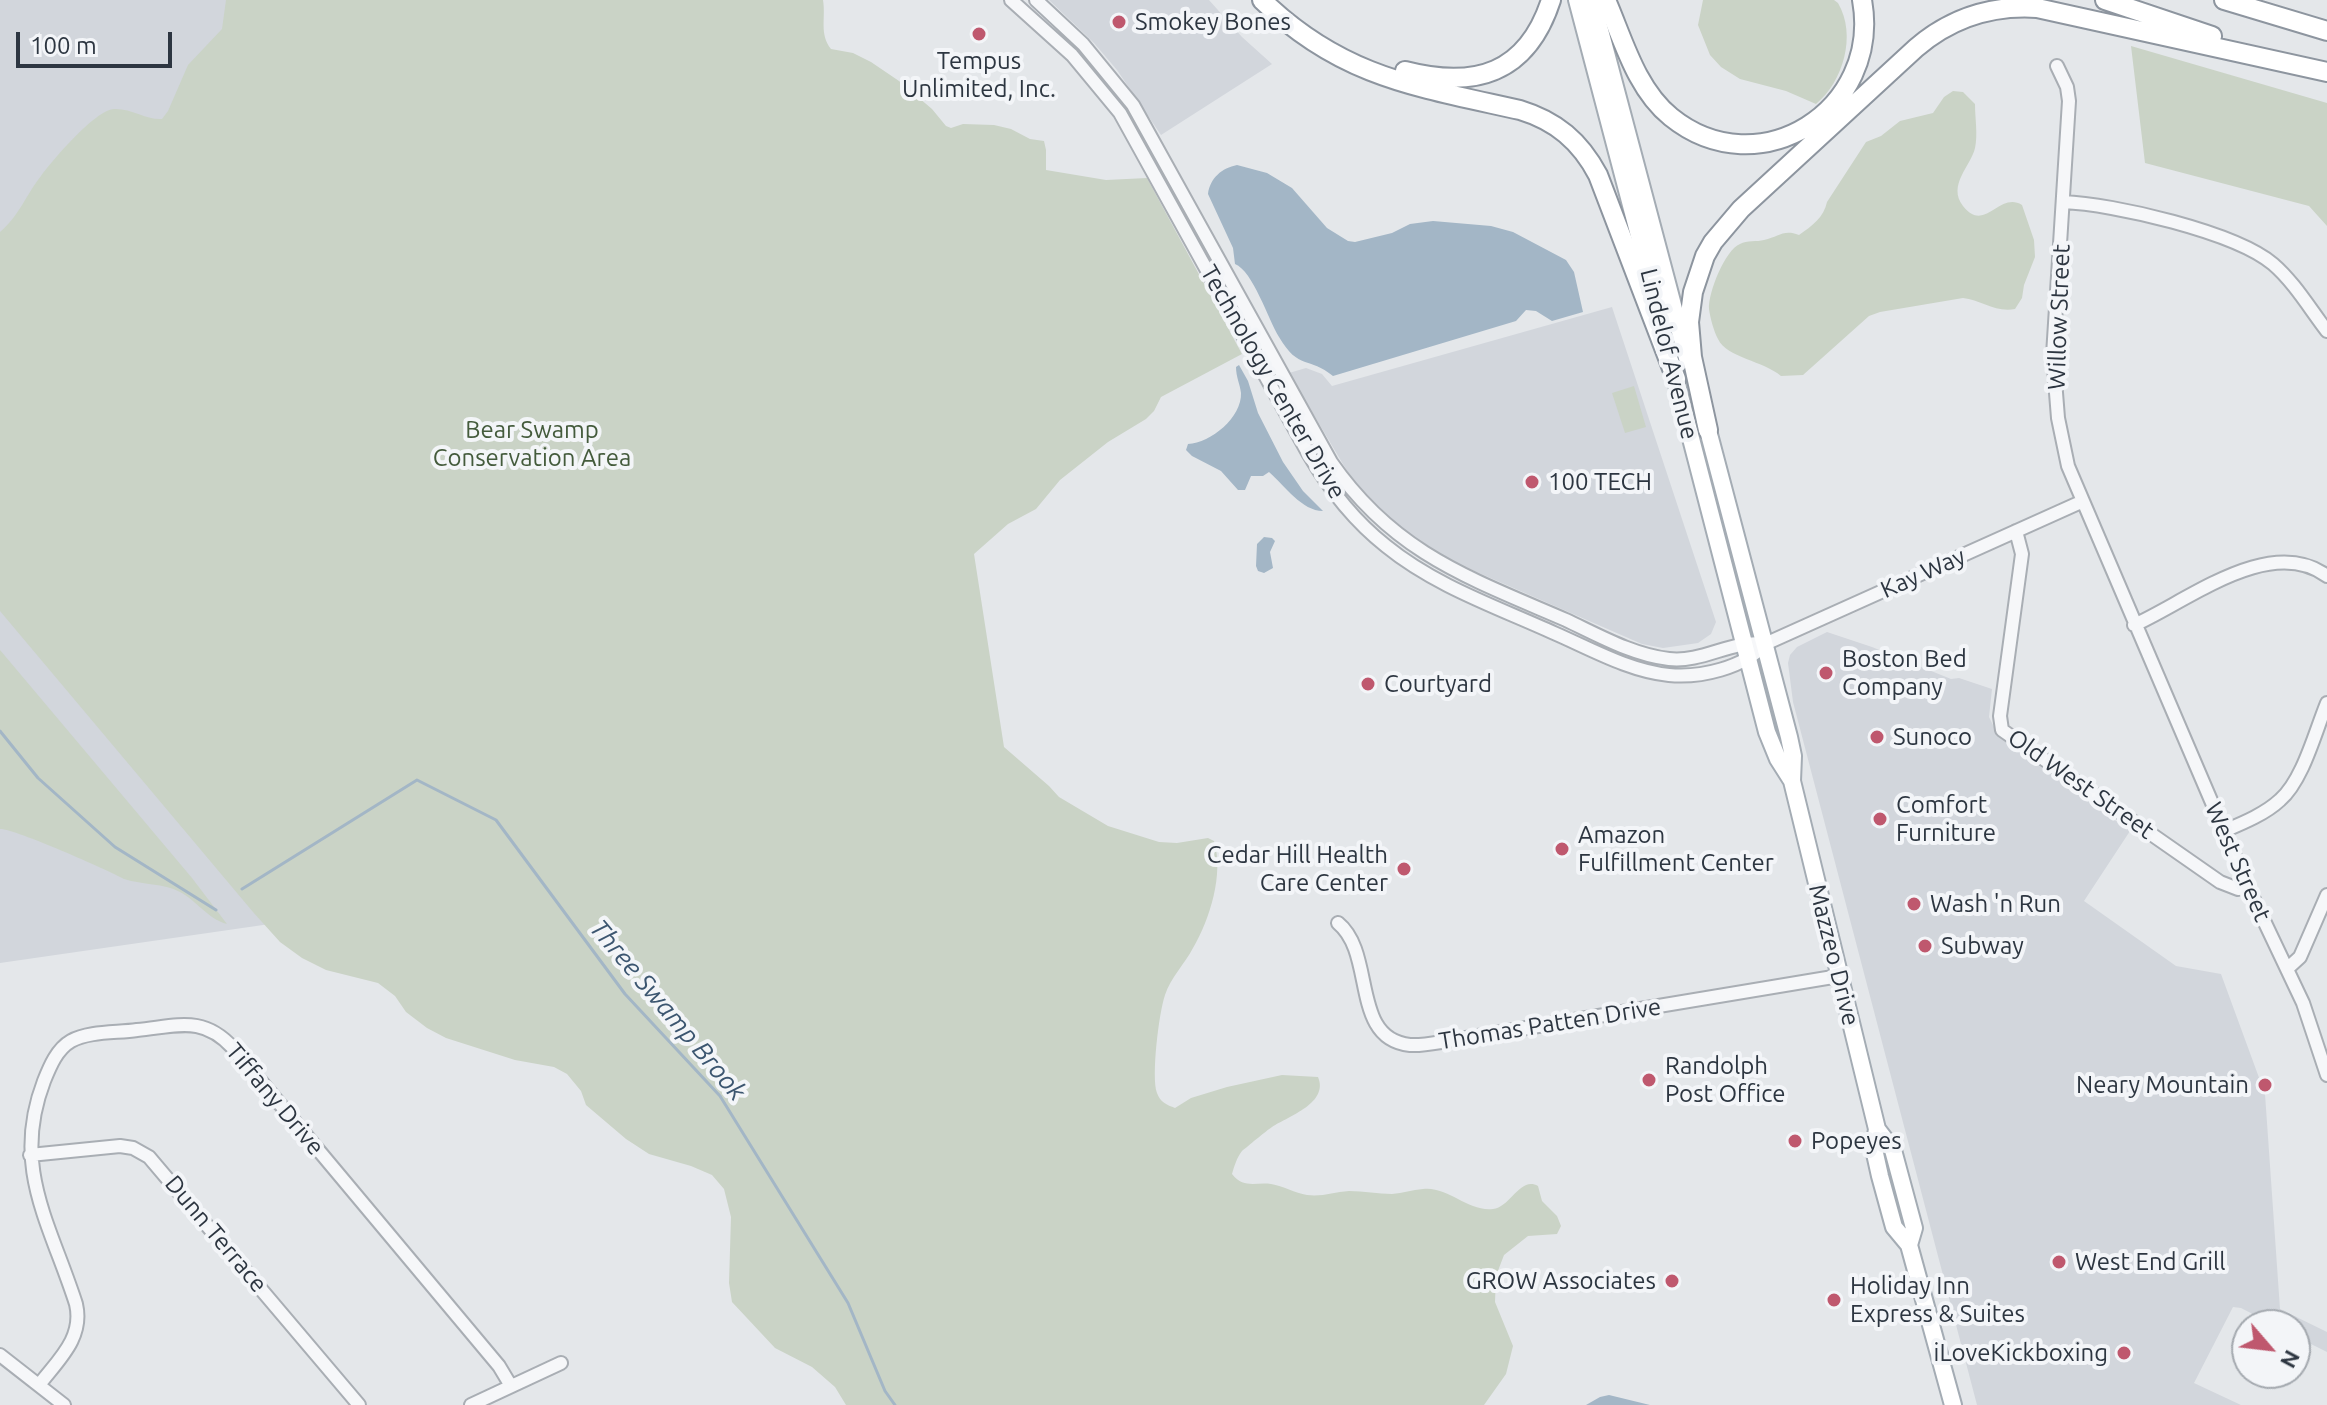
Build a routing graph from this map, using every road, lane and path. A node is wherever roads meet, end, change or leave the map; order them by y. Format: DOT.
graph roads {
  1 [pos="1011,0"];
  2 [pos="1036,0"];
  3 [pos="1262,0"];
  4 [pos="1280,0"];
  5 [pos="1551,0"];
  6 [pos="1577,0"];
  7 [pos="1592,0"];
  8 [pos="1606,0"];
  9 [pos="1862,0"];
  10 [pos="2105,0"];
  11 [pos="2224,0"];
  12 [pos="2327,31"];
  13 [pos="2057,66"];
  14 [pos="2327,71"];
  15 [pos="2063,202"];
  16 [pos="2327,331"];
  17 [pos="1676,379"];
  18 [pos="1708,430"];
  19 [pos="2081,502"];
  20 [pos="2016,531"];
  21 [pos="2327,576"];
  22 [pos="2134,625"];
  23 [pos="1765,644"];
  24 [pos="2145,651"];
  25 [pos="1746,652"];
  26 [pos="1779,697"];
  27 [pos="2327,703"];
  28 [pos="1761,709"];
  29 [pos="1792,781"];
  30 [pos="2224,831"];
  31 [pos="2248,887"];
  32 [pos="2327,895"];
  33 [pos="1338,923"];
  34 [pos="2288,968"];
  35 [pos="1839,976"];
  36 [pos="2327,1075"];
  37 [pos="30,1155"];
  38 [pos="0,1355"];
  39 [pos="561,1363"];
  40 [pos="39,1385"];
  41 [pos="511,1386"];
  42 [pos="477,1404"];
  43 [pos="64,1405"];
  44 [pos="359,1405"];
  45 [pos="1953,1405"];
  1 -- 25 [label="street, Technology Center Drive"];
  2 -- 25 [label="street, Technology Center Drive"];
  3 -- 17 [label="highway"];
  4 -- 5 [label="highway"];
  6 -- 17 [label="main road, Lindelof Avenue"];
  7 -- 18 [label="main road, Lindelof Avenue"];
  8 -- 9 [label="highway"];
  10 -- 14 [label="highway"];
  11 -- 12 [label="highway"];
  13 -- 15 [label="street, Willow Street"];
  14 -- 18 [label="highway"];
  15 -- 16 [label="street"];
  15 -- 19 [label="street, Willow Street"];
  17 -- 25 [label="main road, Lindelof Avenue"];
  18 -- 23 [label="main road, Lindelof Avenue"];
  19 -- 20 [label="street, Kay Way"];
  19 -- 22 [label="street, Willow Street"];
  20 -- 23 [label="street, Kay Way"];
  20 -- 31 [label="street, Old West Street"];
  21 -- 22 [label="street"];
  22 -- 24 [label="street, Willow Street"];
  23 -- 25 [label="street, Technology Center Drive"];
  23 -- 26 [label="main road, Lindelof Avenue"];
  24 -- 30 [label="street, West Street"];
  25 -- 28 [label="main road, Lindelof Avenue"];
  26 -- 29 [label="main road, Mazzeo Drive"];
  27 -- 30 [label="street"];
  28 -- 29 [label="main road, Mazzeo Drive"];
  29 -- 35 [label="main road, Mazzeo Drive"];
  30 -- 31 [label="street, West Street"];
  31 -- 34 [label="street, West Street"];
  32 -- 34 [label="street"];
  33 -- 35 [label="street, Thomas Patten Drive"];
  34 -- 36 [label="street, West Street"];
  35 -- 45 [label="main road, Mazzeo Drive"];
  37 -- 40 [label="street, Tiffany Drive"];
  37 -- 41 [label="street, Tiffany Drive"];
  37 -- 44 [label="street, Dunn Terrace"];
  38 -- 40 [label="street"];
  39 -- 41 [label="street"];
  40 -- 43 [label="street"];
  41 -- 42 [label="street"];
}
